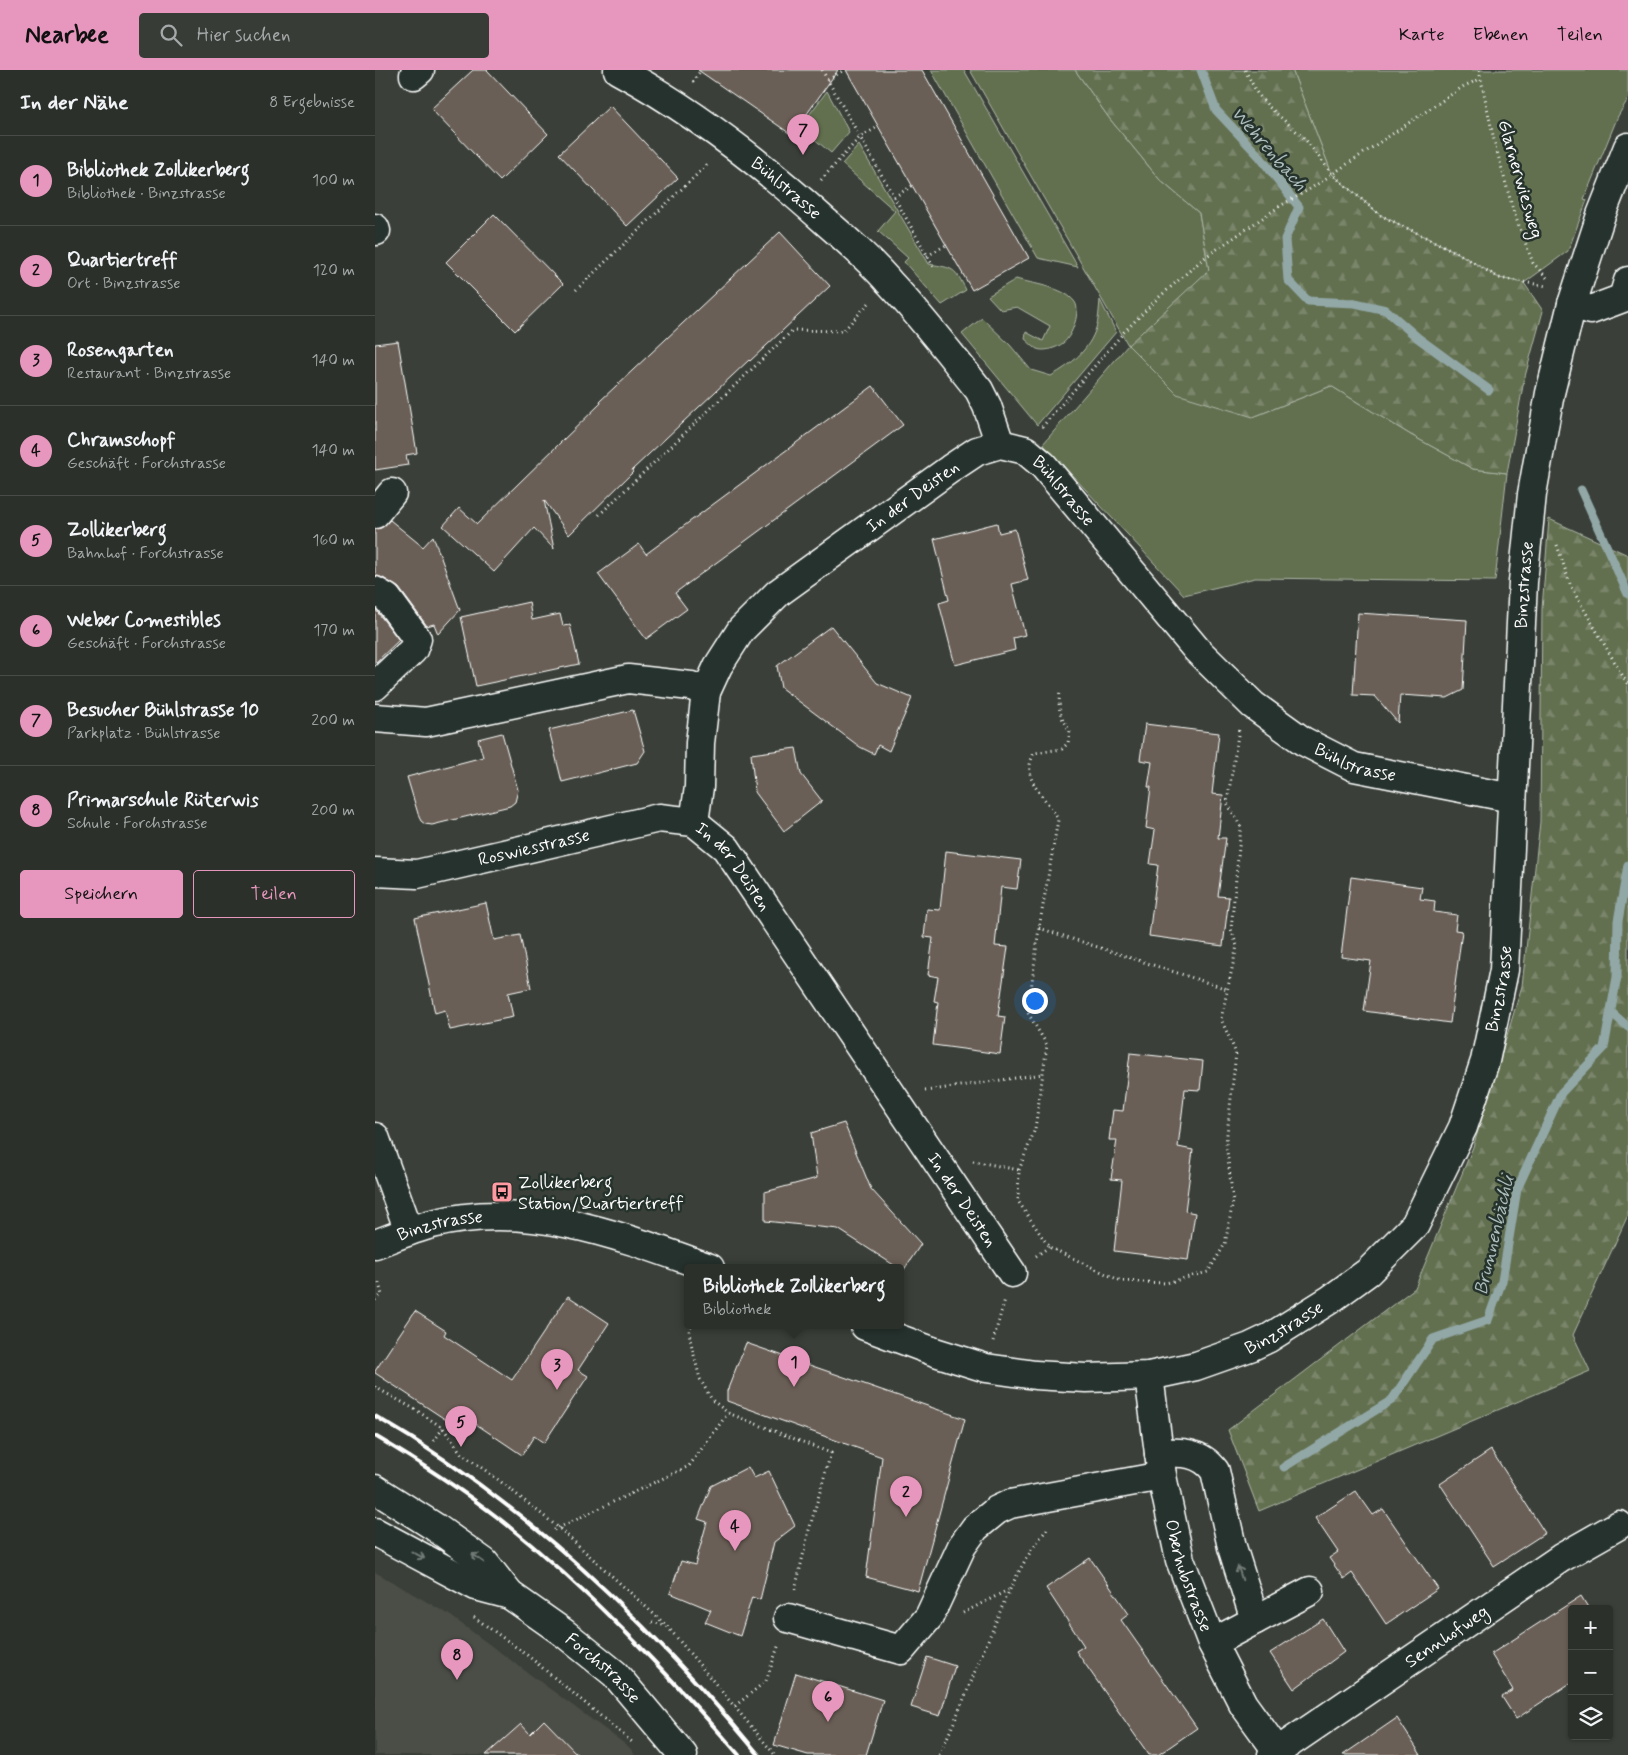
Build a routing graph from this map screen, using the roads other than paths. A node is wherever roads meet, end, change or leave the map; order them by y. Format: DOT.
graph roads {
  1 [pos="619,70"];
  2 [pos="1628,147"];
  3 [pos="1628,281"];
  4 [pos="1573,301"];
  5 [pos="1628,308"];
  6 [pos="1013,447"];
  7 [pos="393,493"];
  8 [pos="375,514"];
  9 [pos="375,591"];
  10 [pos="375,686"];
  11 [pos="706,692"];
  12 [pos="375,718"];
  13 [pos="1512,798"];
  14 [pos="694,822"];
  15 [pos="375,872"];
  16 [pos="375,1137"];
  17 [pos="409,1231"];
  18 [pos="375,1244"];
  19 [pos="698,1264"];
  20 [pos="1012,1273"];
  21 [pos="873,1329"];
  22 [pos="1149,1376"];
  23 [pos="1160,1465"];
  24 [pos="375,1489"];
  25 [pos="1619,1525"];
  26 [pos="375,1532"];
  27 [pos="1310,1591"];
  28 [pos="510,1595"];
  29 [pos="788,1618"];
  30 [pos="1255,1620"];
  31 [pos="1211,1643"];
  32 [pos="1276,1754"];
  33 [pos="683,1755"];
  1 -- 6 [label="street, Bühlstrasse"];
  2 -- 4 [label="street, Binzstrasse"];
  3 -- 4 [label="street"];
  4 -- 5 [label="street"];
  4 -- 13 [label="street, Binzstrasse"];
  6 -- 11 [label="street, In der Deisten"];
  6 -- 13 [label="street, Bühlstrasse"];
  7 -- 8 [label="street"];
  9 -- 10 [label="street"];
  11 -- 12 [label="street"];
  11 -- 14 [label="street, In der Deisten"];
  13 -- 22 [label="street, Binzstrasse"];
  14 -- 15 [label="street, Roswiesstrasse"];
  14 -- 20 [label="street, In der Deisten"];
  16 -- 17 [label="street"];
  17 -- 18 [label="street, Binzstrasse"];
  17 -- 19 [label="street, Binzstrasse"];
  21 -- 22 [label="street, Binzstrasse"];
  22 -- 23 [label="street, Oberhubstrasse"];
  23 -- 29 [label="street"];
  30 -- 23 [label="street, one-way"];
  23 -- 31 [label="street, Oberhubstrasse"];
  28 -- 24 [label="street, Forchstrasse, one-way"];
  25 -- 32 [label="street, Sennhofweg"];
  26 -- 28 [label="street, Forchstrasse, one-way"];
  27 -- 30 [label="street"];
  28 -- 33 [label="street, Forchstrasse"];
  30 -- 31 [label="street"];
  31 -- 32 [label="street, Oberhubstrasse"];
}
